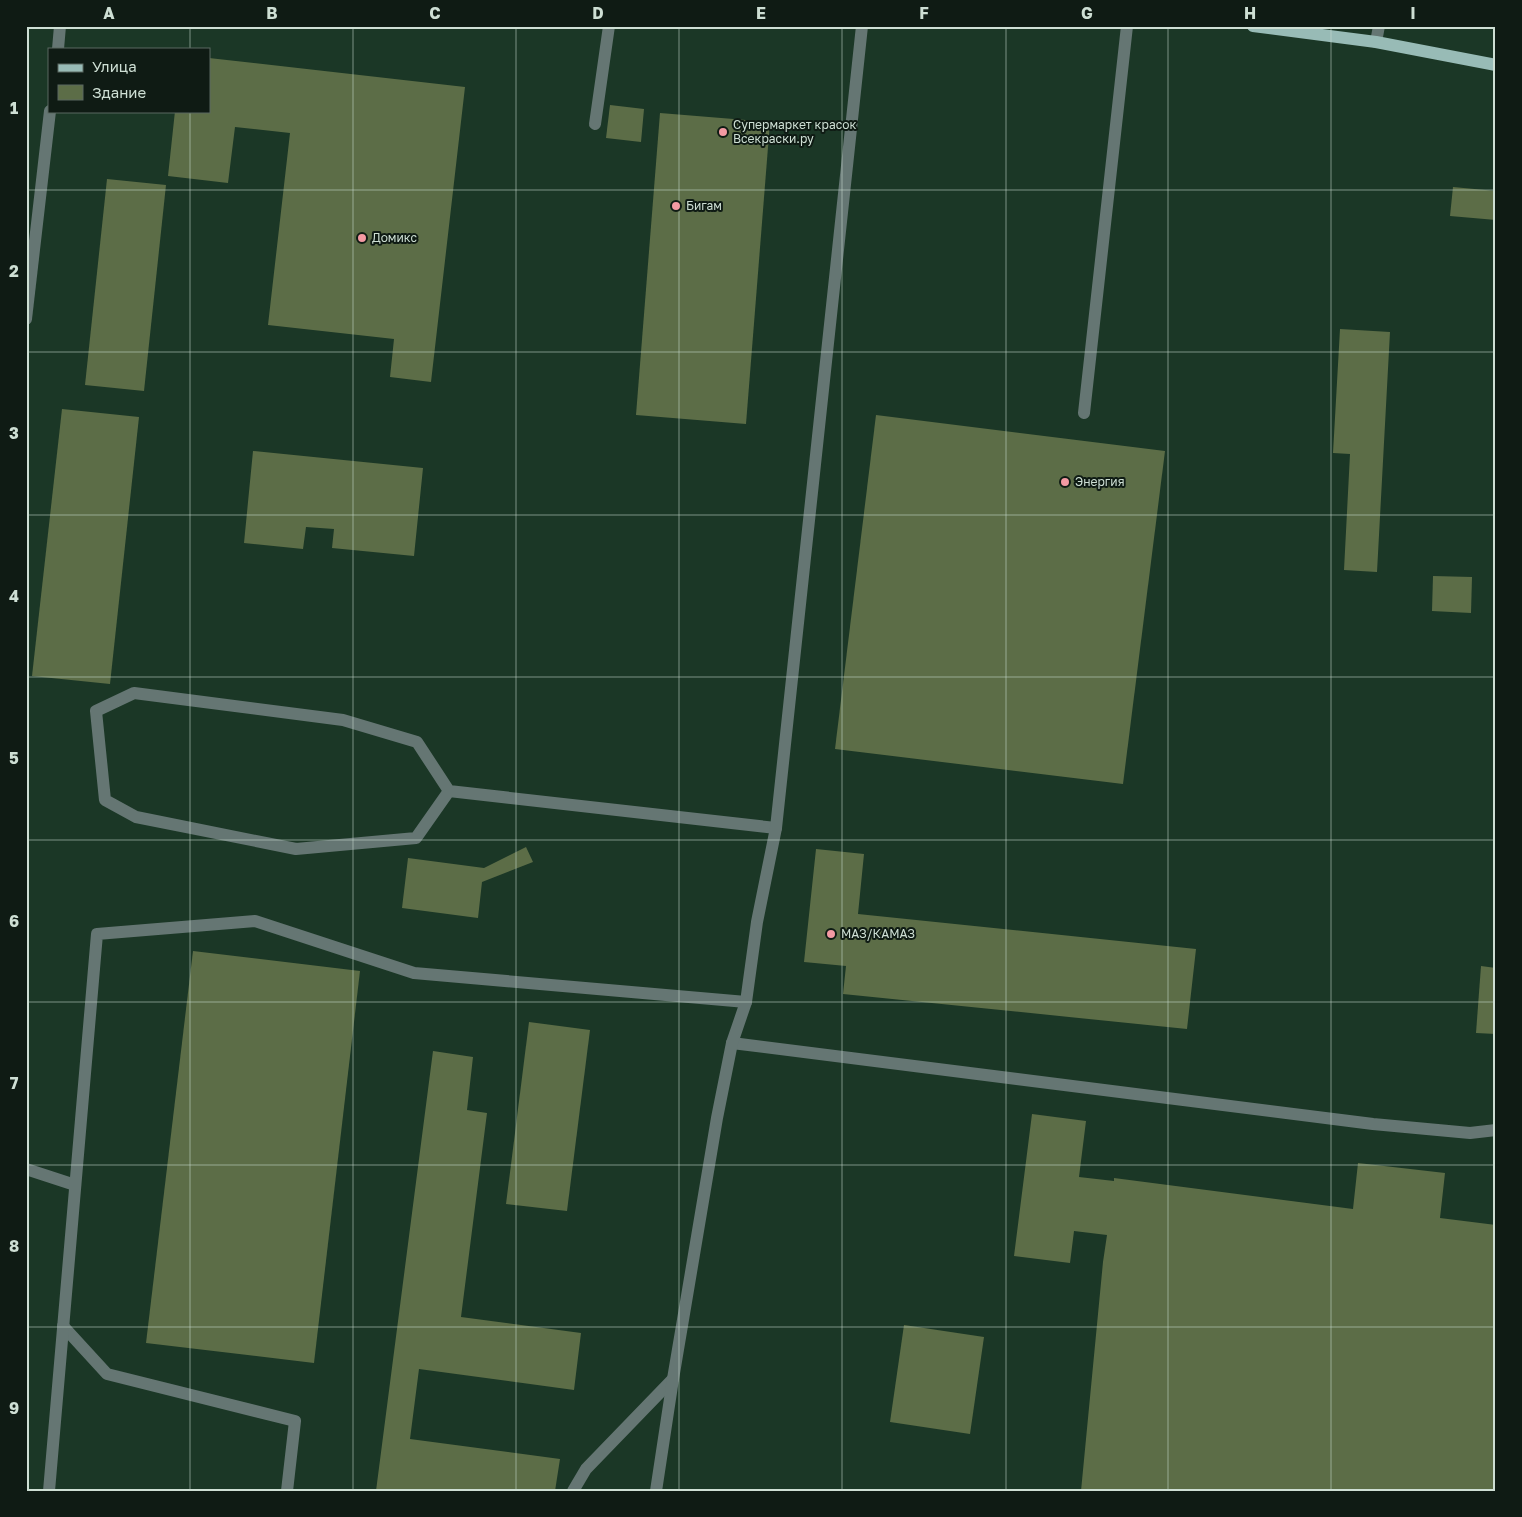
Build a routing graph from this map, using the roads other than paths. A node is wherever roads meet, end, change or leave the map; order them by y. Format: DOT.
graph roads {
  1 [pos="60,26"];
  2 [pos="609,26"];
  3 [pos="862,26"];
  4 [pos="1126,26"];
  5 [pos="1253,26"];
  6 [pos="1379,26"];
  7 [pos="1376,42"];
  8 [pos="58,48"];
  9 [pos="1496,65"];
  10 [pos="50,112"];
  11 [pos="594,124"];
  12 [pos="26,318"];
  13 [pos="1084,413"];
  14 [pos="449,791"];
  15 [pos="776,828"];
  16 [pos="746,1002"];
  17 [pos="732,1043"];
  18 [pos="1496,1130"];
  19 [pos="26,1169"];
  20 [pos="75,1185"];
  21 [pos="62,1326"];
  22 [pos="673,1379"];
  23 [pos="49,1491"];
  24 [pos="287,1491"];
  25 [pos="573,1491"];
  26 [pos="656,1491"];
  1 -- 8 [label="street"];
  2 -- 11 [label="street"];
  3 -- 15 [label="street"];
  4 -- 13 [label="street"];
  5 -- 7 [label="main road"];
  6 -- 7 [label="street"];
  7 -- 9 [label="main road"];
  10 -- 12 [label="street"];
  14 -- 14 [label="street"];
  14 -- 15 [label="street"];
  15 -- 16 [label="street"];
  16 -- 17 [label="street"];
  16 -- 20 [label="street"];
  17 -- 18 [label="street"];
  17 -- 22 [label="street"];
  19 -- 20 [label="street"];
  20 -- 21 [label="street"];
  21 -- 23 [label="street"];
  21 -- 24 [label="street"];
  22 -- 25 [label="street"];
  22 -- 26 [label="street"];
}
